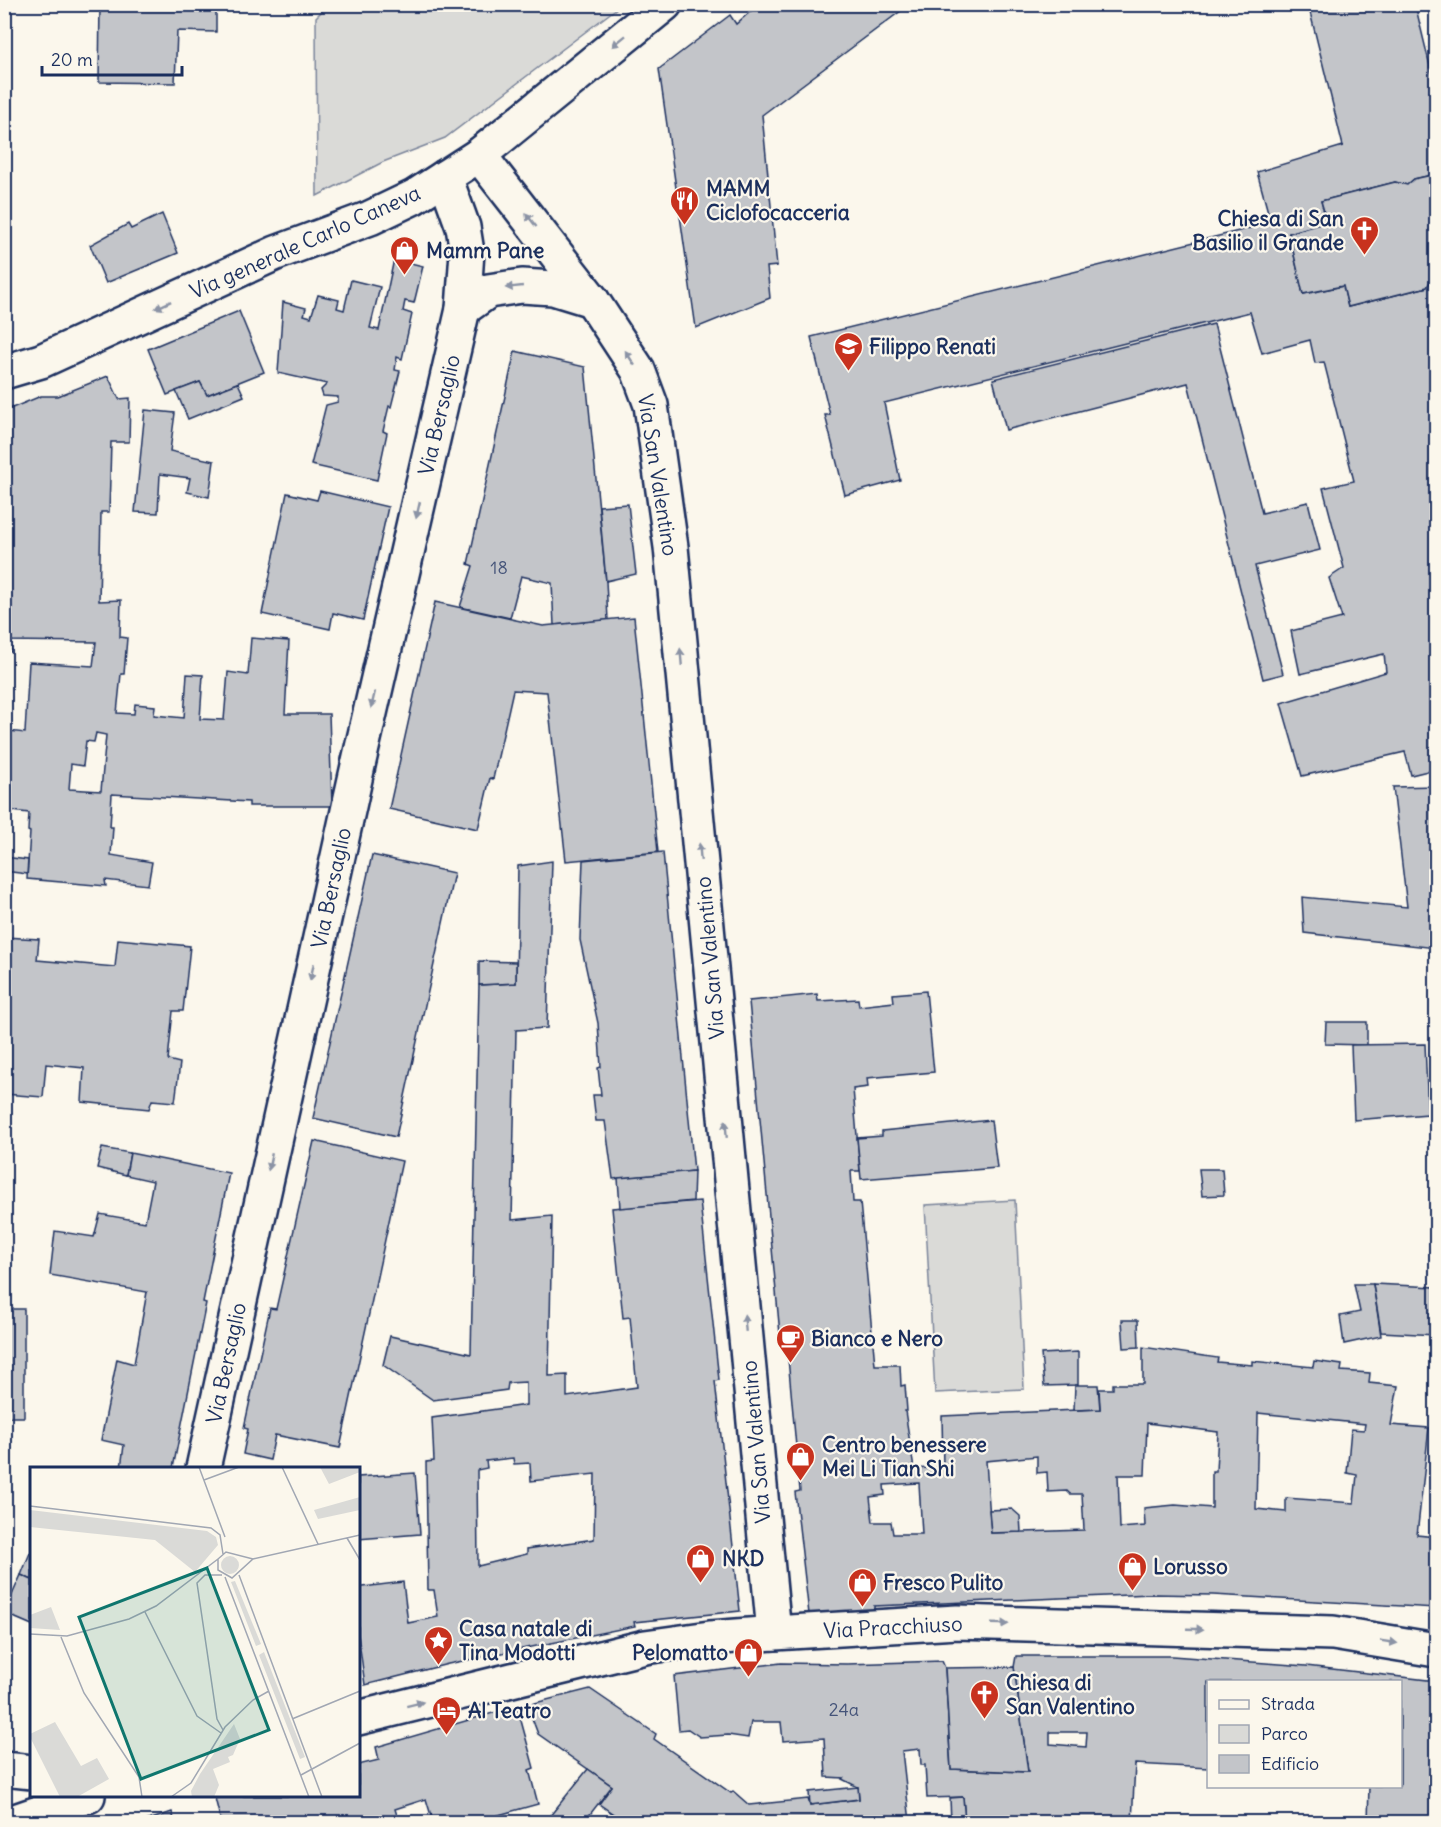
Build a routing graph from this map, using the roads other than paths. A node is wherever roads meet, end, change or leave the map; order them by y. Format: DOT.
graph roads {
  1 [pos="665,4"];
  2 [pos="479,155"];
  3 [pos="445,177"];
  4 [pos="592,300"];
  5 [pos="463,309"];
  6 [pos="4,372"];
  7 [pos="202,1467"];
  8 [pos="774,1633"];
  9 [pos="1437,1650"];
  10 [pos="360,1718"];
  11 [pos="4,1769"];
  12 [pos="30,1772"];
  13 [pos="85,1797"];
  14 [pos="12,1822"];
  1 -- 2 [label="street, Via generale Carlo Caneva, one-way"];
  2 -- 3 [label="street, Via generale Carlo Caneva"];
  4 -- 2 [label="street, Via San Valentino, one-way"];
  3 -- 5 [label="street, Via Bersaglio"];
  3 -- 6 [label="street, Via generale Carlo Caneva, one-way"];
  4 -- 5 [label="street, one-way"];
  8 -- 4 [label="street, Via San Valentino, one-way"];
  5 -- 7 [label="street, Via Bersaglio, one-way"];
  8 -- 9 [label="street, Via Pracchiuso, one-way"];
  10 -- 8 [label="street, Via Pracchiuso, one-way"];
  11 -- 12 [label="street"];
  13 -- 14 [label="street"];
}
